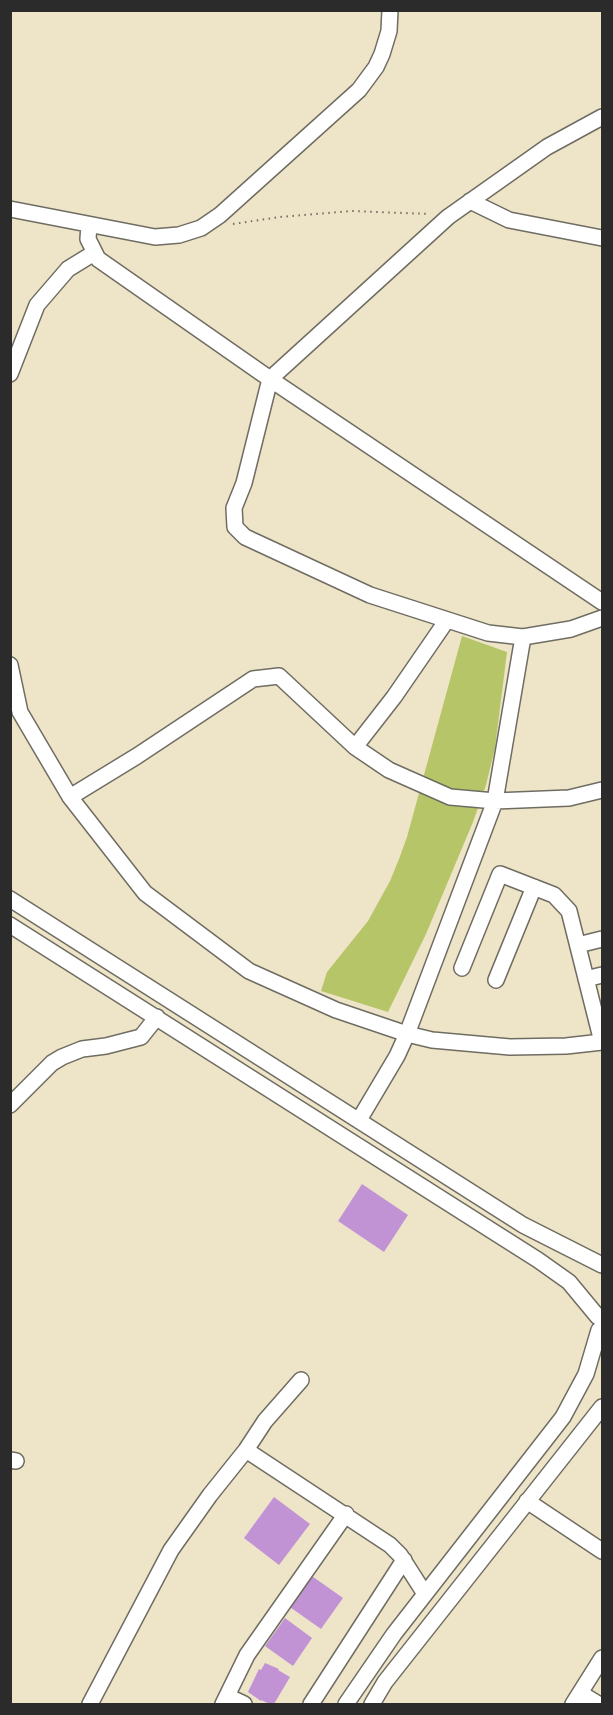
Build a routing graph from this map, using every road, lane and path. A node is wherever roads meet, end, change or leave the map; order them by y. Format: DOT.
graph roads {
  1 [pos="390,10"];
  2 [pos="603,117"];
  3 [pos="470,201"];
  4 [pos="10,209"];
  5 [pos="448,217"];
  6 [pos="211,222"];
  7 [pos="89,225"];
  8 [pos="603,238"];
  9 [pos="94,253"];
  10 [pos="10,374"];
  11 [pos="270,379"];
  12 [pos="603,602"];
  13 [pos="603,618"];
  14 [pos="447,620"];
  15 [pos="523,637"];
  16 [pos="10,665"];
  17 [pos="355,747"];
  18 [pos="603,790"];
  19 [pos="70,797"];
  20 [pos="495,801"];
  21 [pos="534,887"];
  22 [pos="10,899"];
  23 [pos="10,925"];
  24 [pos="603,939"];
  25 [pos="578,945"];
  26 [pos="462,968"];
  27 [pos="603,975"];
  28 [pos="586,979"];
  29 [pos="496,980"];
  30 [pos="599,1012"];
  31 [pos="157,1017"];
  32 [pos="407,1034"];
  33 [pos="602,1042"];
  34 [pos="10,1105"];
  35 [pos="359,1120"];
  36 [pos="575,1252"];
  37 [pos="603,1252"];
  38 [pos="603,1265"];
  39 [pos="601,1323"];
  40 [pos="301,1380"];
  41 [pos="603,1407"];
  42 [pos="246,1450"];
  43 [pos="527,1501"];
  44 [pos="346,1514"];
  45 [pos="603,1551"];
  46 [pos="404,1560"];
  47 [pos="425,1594"];
  48 [pos="603,1658"];
  49 [pos="577,1699"];
  50 [pos="225,1700"];
  51 [pos="90,1704"];
  52 [pos="243,1704"];
  53 [pos="311,1704"];
  54 [pos="346,1704"];
  55 [pos="372,1704"];
  56 [pos="598,1704"];
  1 -- 6 [label="street"];
  2 -- 3 [label="street"];
  3 -- 5 [label="street"];
  3 -- 8 [label="street"];
  4 -- 7 [label="street"];
  5 -- 6 [label="path"];
  5 -- 11 [label="street"];
  6 -- 7 [label="street"];
  7 -- 9 [label="street"];
  9 -- 10 [label="street"];
  9 -- 11 [label="street"];
  11 -- 12 [label="street"];
  11 -- 14 [label="street"];
  13 -- 15 [label="street"];
  14 -- 15 [label="street"];
  14 -- 17 [label="street"];
  15 -- 20 [label="street"];
  16 -- 19 [label="street"];
  17 -- 19 [label="street"];
  17 -- 20 [label="street"];
  18 -- 20 [label="street"];
  19 -- 32 [label="street"];
  20 -- 32 [label="street"];
  21 -- 25 [label="street"];
  21 -- 26 [label="street"];
  21 -- 29 [label="street"];
  22 -- 35 [label="street"];
  23 -- 31 [label="street"];
  24 -- 25 [label="street"];
  25 -- 28 [label="street"];
  27 -- 28 [label="street"];
  28 -- 30 [label="street"];
  30 -- 33 [label="street"];
  31 -- 34 [label="street"];
  31 -- 39 [label="street"];
  32 -- 33 [label="street"];
  32 -- 35 [label="street"];
  35 -- 36 [label="street"];
  36 -- 37 [label="street"];
  36 -- 38 [label="street"];
  39 -- 47 [label="street"];
  40 -- 42 [label="street"];
  41 -- 43 [label="street"];
  42 -- 44 [label="street"];
  42 -- 51 [label="street"];
  43 -- 45 [label="street"];
  43 -- 55 [label="street"];
  44 -- 46 [label="street"];
  44 -- 50 [label="street"];
  46 -- 47 [label="street"];
  46 -- 53 [label="street"];
  47 -- 54 [label="street"];
  48 -- 49 [label="street"];
  49 -- 56 [label="street"];
  50 -- 52 [label="street"];
}
